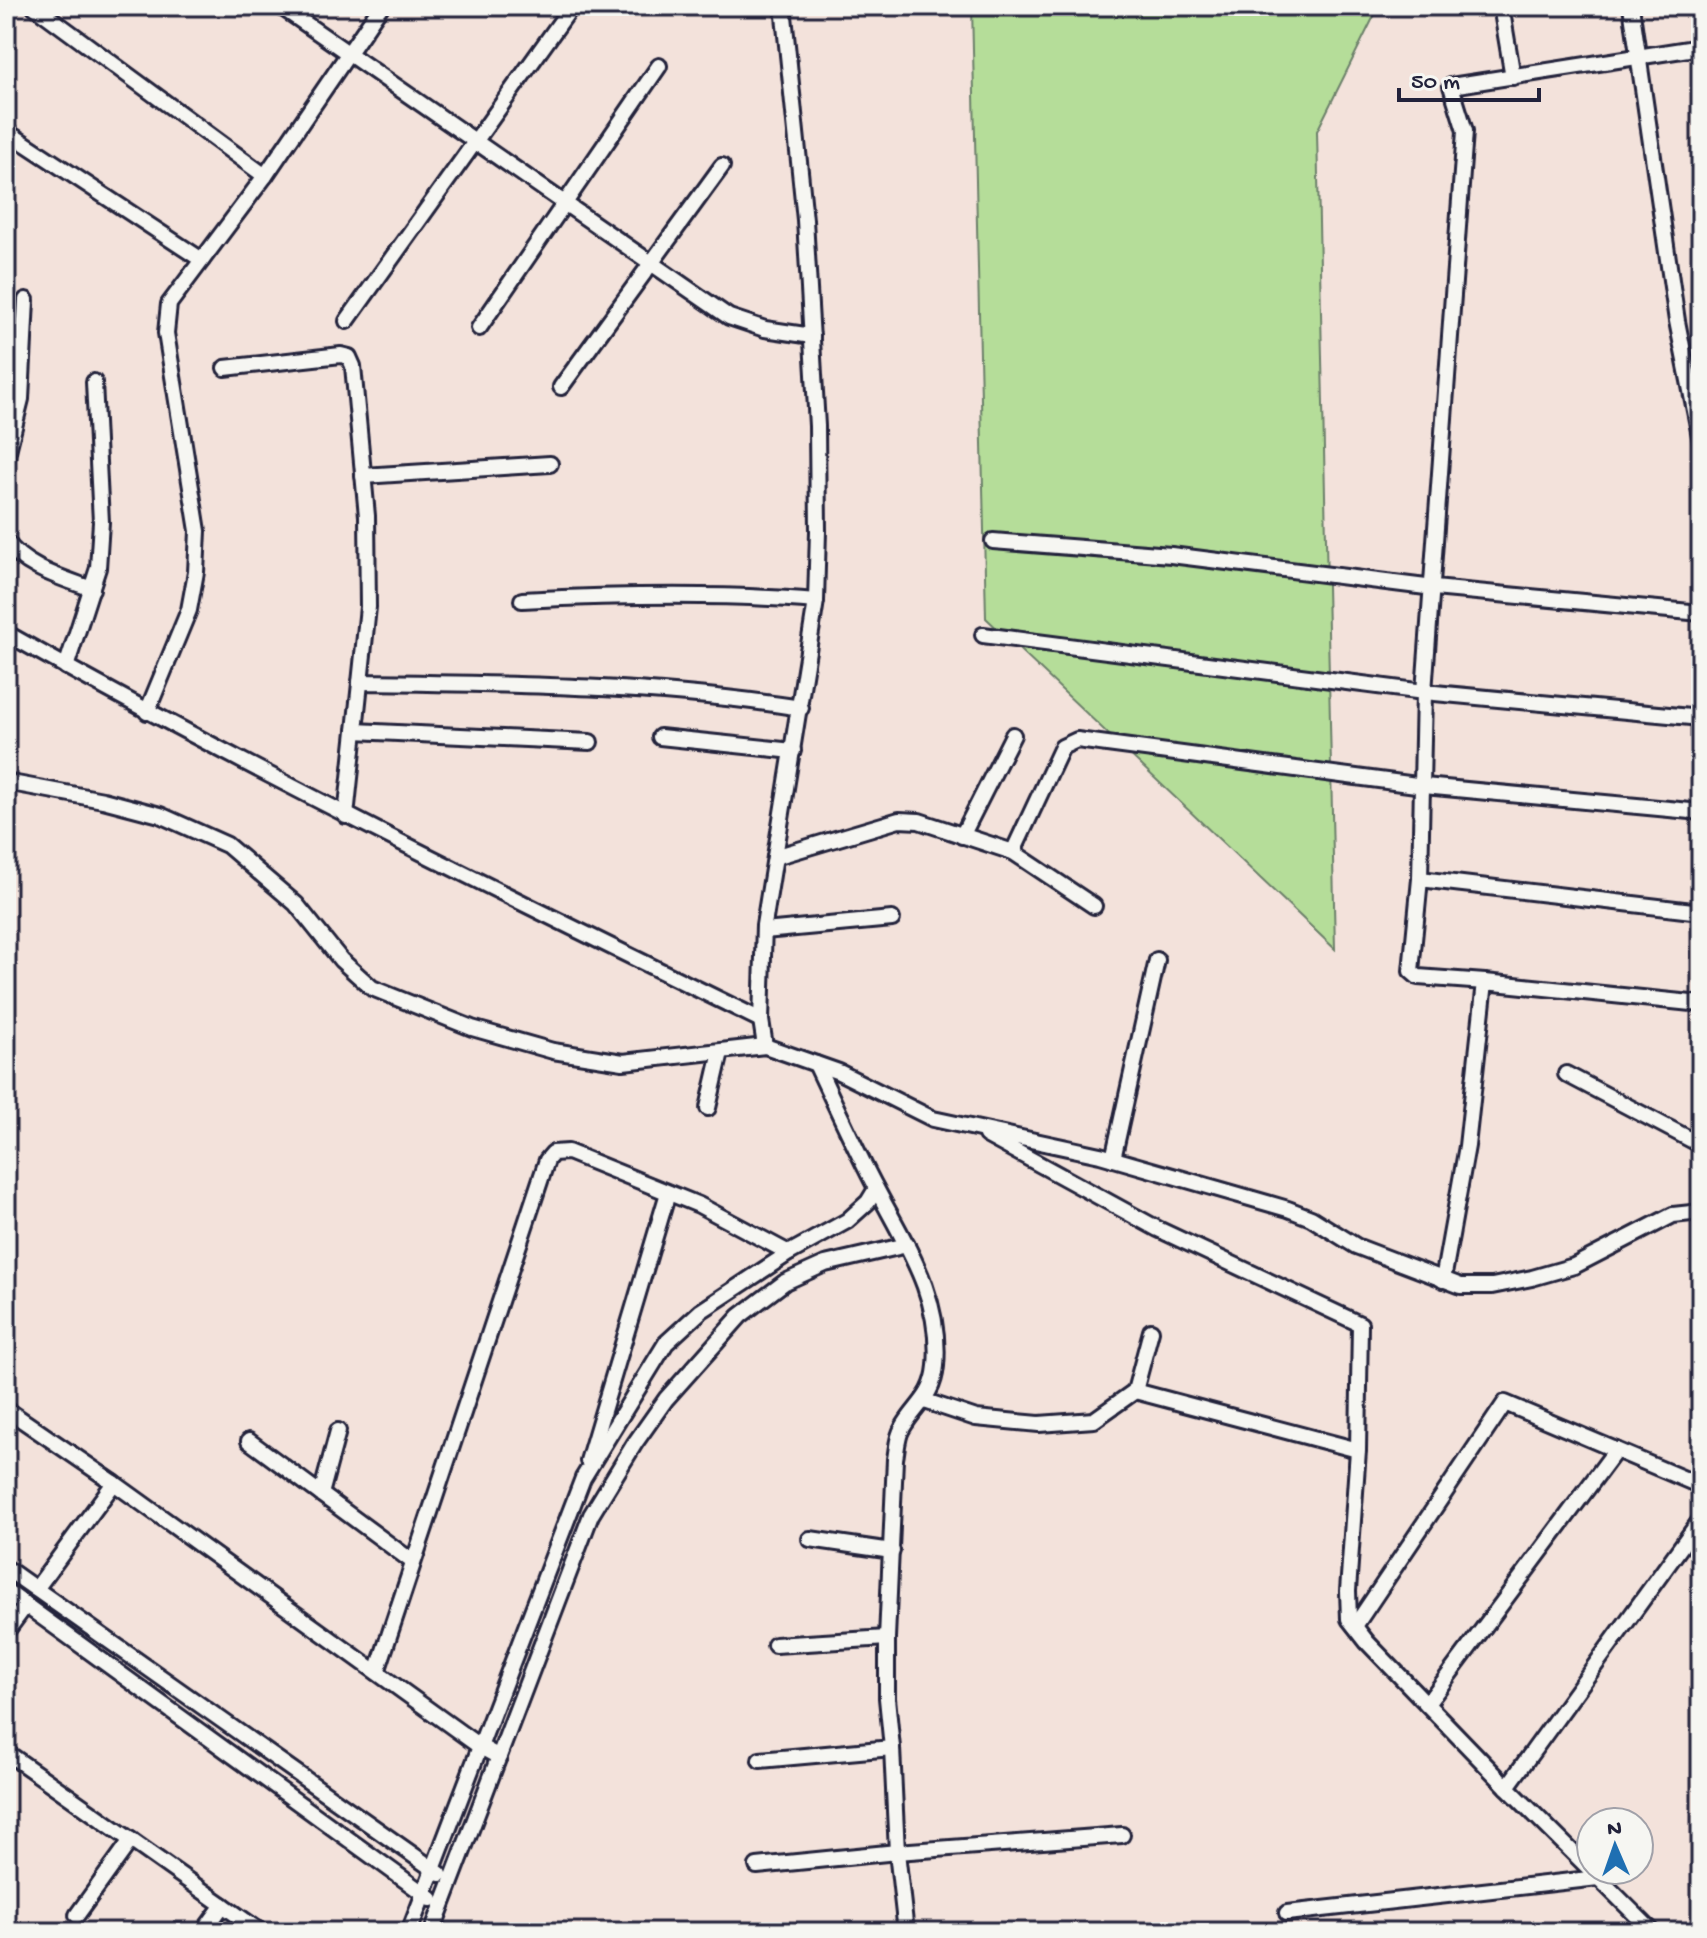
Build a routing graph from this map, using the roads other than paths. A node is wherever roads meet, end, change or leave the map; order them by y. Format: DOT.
graph roads {
  1 [pos="34,6"];
  2 [pos="280,6"];
  3 [pos="381,6"];
  4 [pos="572,6"];
  5 [pos="783,6"];
  6 [pos="1501,6"];
  7 [pos="1631,6"];
  8 [pos="53,12"];
  9 [pos="1701,47"];
  10 [pos="347,54"];
  11 [pos="1639,57"];
  12 [pos="659,66"];
  13 [pos="1513,77"];
  14 [pos="6,131"];
  15 [pos="475,142"];
  16 [pos="722,166"];
  17 [pos="265,176"];
  18 [pos="563,203"];
  19 [pos="202,260"];
  20 [pos="650,263"];
  21 [pos="26,300"];
  22 [pos="347,321"];
  23 [pos="479,328"];
  24 [pos="812,336"];
  25 [pos="225,368"];
  26 [pos="94,382"];
  27 [pos="561,387"];
  28 [pos="1701,441"];
  29 [pos="6,459"];
  30 [pos="550,464"];
  31 [pos="363,476"];
  32 [pos="6,541"];
  33 [pos="993,541"];
  34 [pos="1434,588"];
  35 [pos="92,589"];
  36 [pos="522,600"];
  37 [pos="816,601"];
  38 [pos="1701,613"];
  39 [pos="6,633"];
  40 [pos="983,635"];
  41 [pos="66,667"];
  42 [pos="360,682"];
  43 [pos="1424,692"];
  44 [pos="801,708"];
  45 [pos="147,712"];
  46 [pos="1701,718"];
  47 [pos="355,731"];
  48 [pos="1013,735"];
  49 [pos="660,737"];
  50 [pos="590,742"];
  51 [pos="793,751"];
  52 [pos="6,782"];
  53 [pos="1424,786"];
  54 [pos="1701,812"];
  55 [pos="346,816"];
  56 [pos="962,836"];
  57 [pos="1013,852"];
  58 [pos="775,857"];
  59 [pos="1420,879"];
  60 [pos="1094,906"];
  61 [pos="1701,912"];
  62 [pos="892,919"];
  63 [pos="764,931"];
  64 [pos="1157,960"];
  65 [pos="1485,982"];
  66 [pos="1701,1004"];
  67 [pos="761,1020"];
  68 [pos="765,1046"];
  69 [pos="721,1052"];
  70 [pos="816,1064"];
  71 [pos="1566,1074"];
  72 [pos="708,1108"];
  73 [pos="971,1127"];
  74 [pos="1701,1145"];
  75 [pos="1113,1159"];
  76 [pos="876,1189"];
  77 [pos="668,1193"];
  78 [pos="1701,1212"];
  79 [pos="907,1245"];
  80 [pos="789,1253"];
  81 [pos="1443,1280"];
  82 [pos="1151,1331"];
  83 [pos="1135,1391"];
  84 [pos="925,1401"];
  85 [pos="6,1409"];
  86 [pos="338,1431"];
  87 [pos="249,1441"];
  88 [pos="1358,1450"];
  89 [pos="1616,1450"];
  90 [pos="583,1478"];
  91 [pos="114,1483"];
  92 [pos="1701,1486"];
  93 [pos="321,1494"];
  94 [pos="1701,1519"];
  95 [pos="810,1539"];
  96 [pos="892,1551"];
  97 [pos="413,1562"];
  98 [pos="6,1568"];
  99 [pos="36,1589"];
  100 [pos="6,1591"];
  101 [pos="26,1605"];
  102 [pos="1355,1626"];
  103 [pos="6,1632"];
  104 [pos="887,1638"];
  105 [pos="775,1645"];
  106 [pos="377,1672"];
  107 [pos="1427,1704"];
  108 [pos="479,1746"];
  109 [pos="892,1748"];
  110 [pos="6,1752"];
  111 [pos="499,1757"];
  112 [pos="760,1760"];
  113 [pos="1507,1787"];
  114 [pos="1122,1835"];
  115 [pos="131,1840"];
  116 [pos="897,1852"];
  117 [pos="1575,1855"];
  118 [pos="757,1866"];
  119 [pos="433,1871"];
  120 [pos="451,1880"];
  121 [pos="1575,1881"];
  122 [pos="1606,1886"];
  123 [pos="424,1895"];
  124 [pos="223,1905"];
  125 [pos="442,1906"];
  126 [pos="1287,1913"];
  127 [pos="77,1915"];
  128 [pos="203,1932"];
  129 [pos="261,1932"];
  130 [pos="409,1932"];
  131 [pos="432,1932"];
  132 [pos="906,1932"];
  133 [pos="1653,1932"];
  1 -- 8 [label="street"];
  2 -- 10 [label="street"];
  3 -- 10 [label="street"];
  4 -- 15 [label="street"];
  5 -- 24 [label="street"];
  6 -- 13 [label="street"];
  7 -- 11 [label="street"];
  8 -- 17 [label="street"];
  9 -- 11 [label="street"];
  10 -- 15 [label="street"];
  10 -- 17 [label="street"];
  11 -- 13 [label="street"];
  11 -- 28 [label="street"];
  12 -- 18 [label="street"];
  13 -- 34 [label="street"];
  14 -- 19 [label="street"];
  15 -- 18 [label="street"];
  15 -- 22 [label="street"];
  16 -- 20 [label="street"];
  17 -- 19 [label="street"];
  18 -- 20 [label="street"];
  18 -- 23 [label="street"];
  19 -- 45 [label="street"];
  20 -- 24 [label="street"];
  20 -- 27 [label="street"];
  21 -- 29 [label="street"];
  24 -- 37 [label="street"];
  25 -- 31 [label="street"];
  26 -- 35 [label="street"];
  30 -- 31 [label="street"];
  31 -- 42 [label="street"];
  32 -- 35 [label="street"];
  33 -- 34 [label="street"];
  34 -- 38 [label="street"];
  34 -- 43 [label="street"];
  35 -- 41 [label="street"];
  36 -- 37 [label="street"];
  37 -- 44 [label="street"];
  39 -- 41 [label="street"];
  40 -- 43 [label="street"];
  41 -- 45 [label="street"];
  42 -- 44 [label="street"];
  42 -- 47 [label="street"];
  43 -- 46 [label="street"];
  43 -- 53 [label="street"];
  44 -- 51 [label="street"];
  45 -- 55 [label="street"];
  47 -- 50 [label="street"];
  47 -- 55 [label="street"];
  48 -- 56 [label="street"];
  49 -- 51 [label="street"];
  51 -- 58 [label="street"];
  52 -- 69 [label="street"];
  53 -- 54 [label="street"];
  53 -- 57 [label="street"];
  53 -- 59 [label="street"];
  55 -- 67 [label="street"];
  56 -- 57 [label="street"];
  56 -- 58 [label="street"];
  57 -- 60 [label="street"];
  58 -- 63 [label="street"];
  59 -- 61 [label="street"];
  59 -- 65 [label="street"];
  62 -- 63 [label="street"];
  63 -- 67 [label="street"];
  64 -- 75 [label="street"];
  65 -- 66 [label="street"];
  65 -- 81 [label="street"];
  67 -- 68 [label="street"];
  68 -- 69 [label="street"];
  68 -- 70 [label="street"];
  69 -- 72 [label="street"];
  70 -- 73 [label="street"];
  70 -- 76 [label="street"];
  71 -- 74 [label="street"];
  73 -- 75 [label="street"];
  73 -- 88 [label="street"];
  75 -- 81 [label="street"];
  76 -- 79 [label="street"];
  76 -- 80 [label="street"];
  77 -- 80 [label="street"];
  77 -- 90 [label="street"];
  77 -- 97 [label="street"];
  78 -- 81 [label="street"];
  79 -- 84 [label="street"];
  79 -- 111 [label="street"];
  80 -- 90 [label="street"];
  82 -- 83 [label="street"];
  83 -- 84 [label="street"];
  83 -- 88 [label="street"];
  84 -- 96 [label="street"];
  85 -- 91 [label="street"];
  86 -- 93 [label="street"];
  87 -- 93 [label="street"];
  88 -- 102 [label="street"];
  89 -- 92 [label="street"];
  89 -- 102 [label="street"];
  89 -- 107 [label="street"];
  90 -- 108 [label="street"];
  91 -- 99 [label="street"];
  91 -- 106 [label="street"];
  93 -- 97 [label="street"];
  94 -- 113 [label="street"];
  95 -- 96 [label="street"];
  96 -- 104 [label="street"];
  97 -- 106 [label="street"];
  98 -- 99 [label="street"];
  99 -- 119 [label="street"];
  100 -- 101 [label="street"];
  101 -- 103 [label="street"];
  101 -- 123 [label="street"];
  102 -- 107 [label="street"];
  104 -- 105 [label="street"];
  104 -- 109 [label="street"];
  106 -- 108 [label="street"];
  107 -- 113 [label="street"];
  108 -- 111 [label="street"];
  108 -- 119 [label="street"];
  109 -- 112 [label="street"];
  109 -- 116 [label="street"];
  110 -- 115 [label="street"];
  111 -- 120 [label="street"];
  113 -- 117 [label="street"];
  114 -- 116 [label="street"];
  115 -- 124 [label="street"];
  115 -- 127 [label="street"];
  116 -- 118 [label="street"];
  116 -- 132 [label="street"];
  119 -- 120 [label="street"];
  119 -- 123 [label="street"];
  120 -- 125 [label="street"];
  121 -- 126 [label="street"];
  122 -- 133 [label="street"];
  123 -- 125 [label="street"];
  123 -- 130 [label="street"];
  124 -- 128 [label="street"];
  124 -- 129 [label="street"];
  125 -- 131 [label="street"];
}
